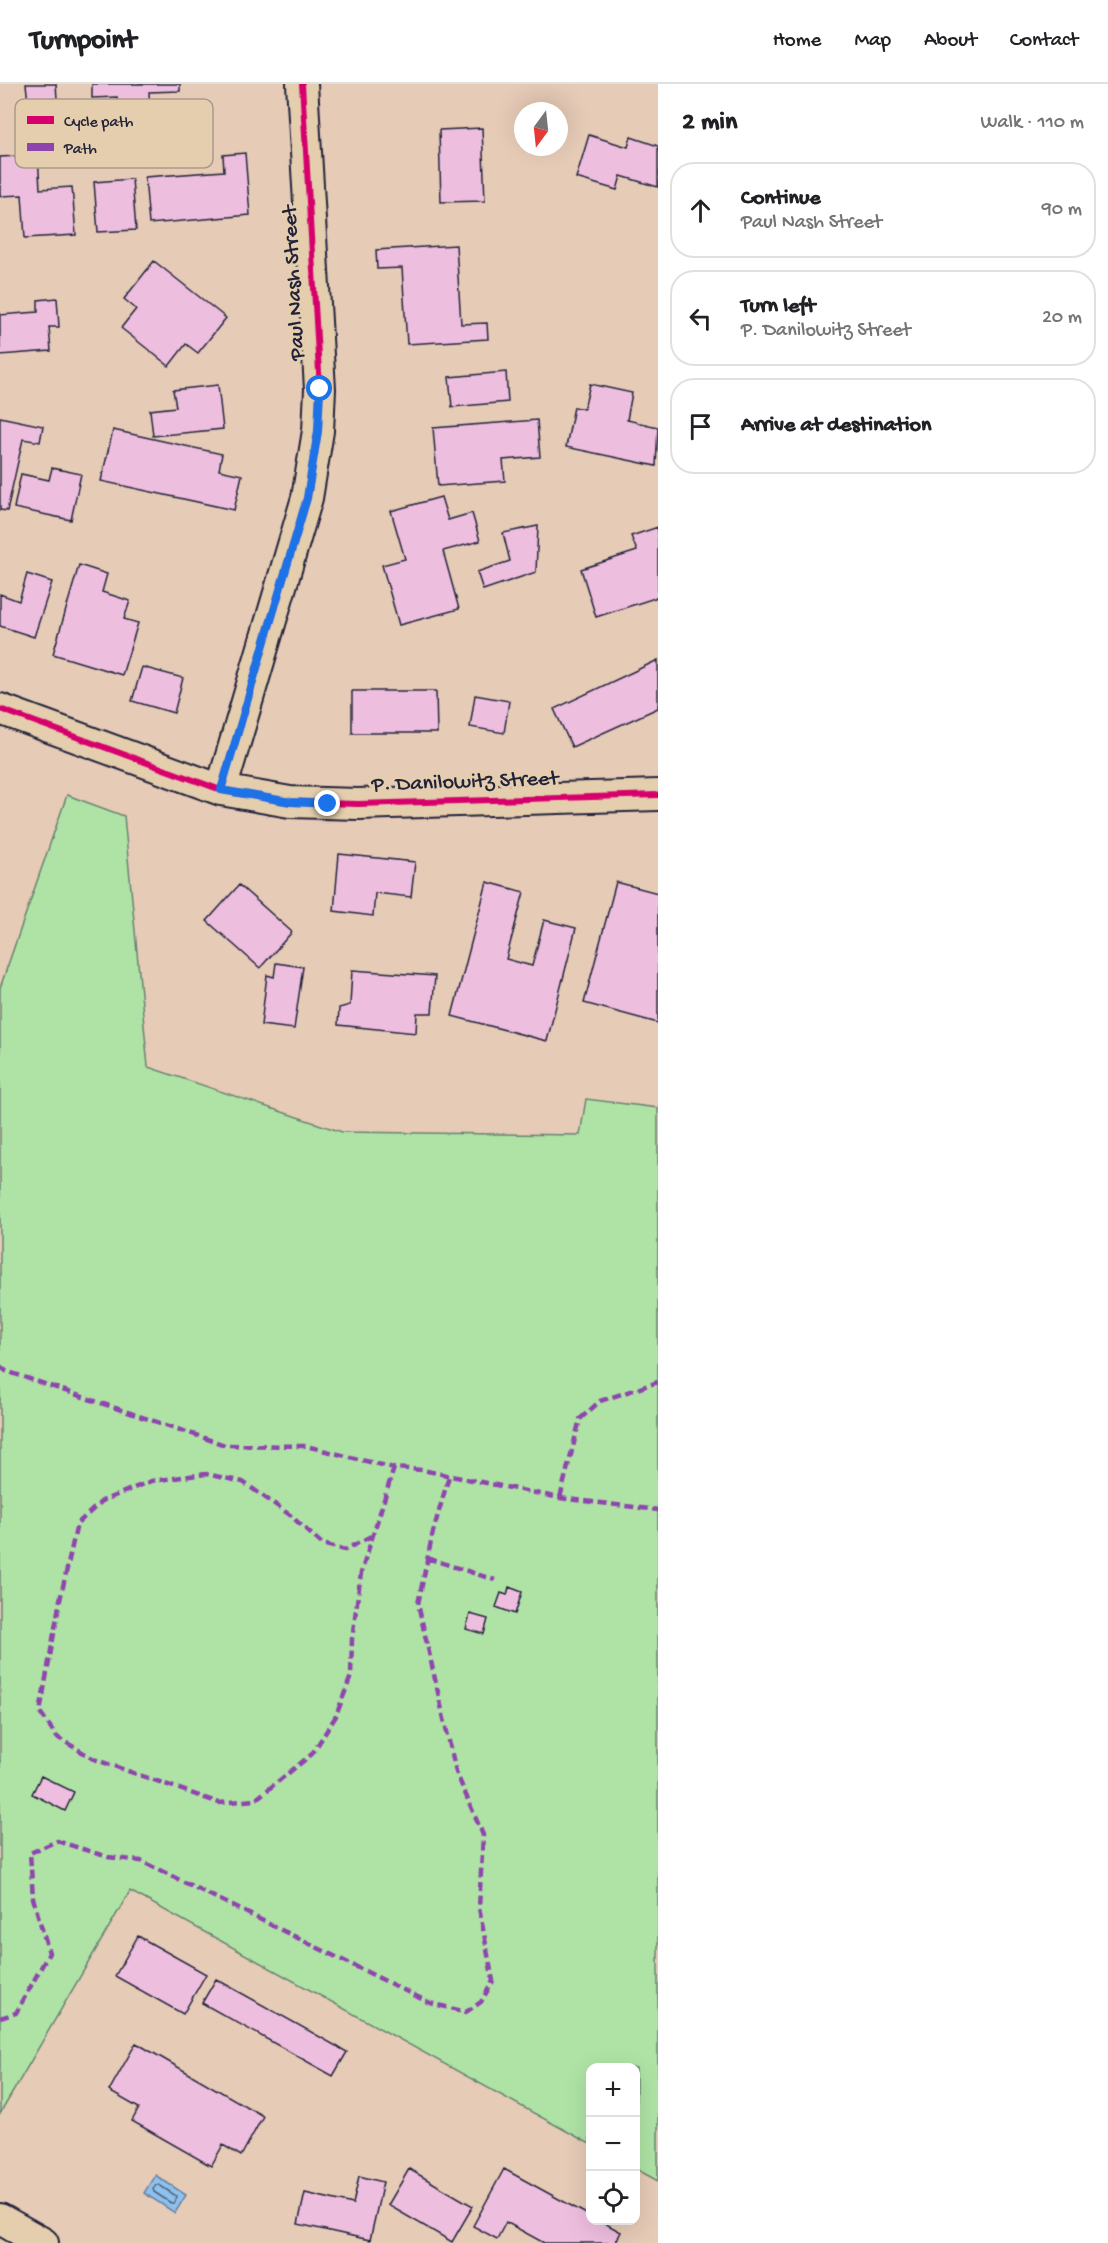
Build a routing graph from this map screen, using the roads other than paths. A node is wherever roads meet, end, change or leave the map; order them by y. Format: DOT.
graph roads {
  1 [pos="302,84"];
  2 [pos="0,709"];
  3 [pos="221,790"];
  4 [pos="658,795"];
  5 [pos="0,2219"];
  6 [pos="43,2243"];
  1 -- 3 [label="street, Paul Nash Street"];
  2 -- 3 [label="street, P. Danilowitz Street"];
  3 -- 4 [label="street, P. Danilowitz Street"];
  5 -- 6 [label="street"];
}
